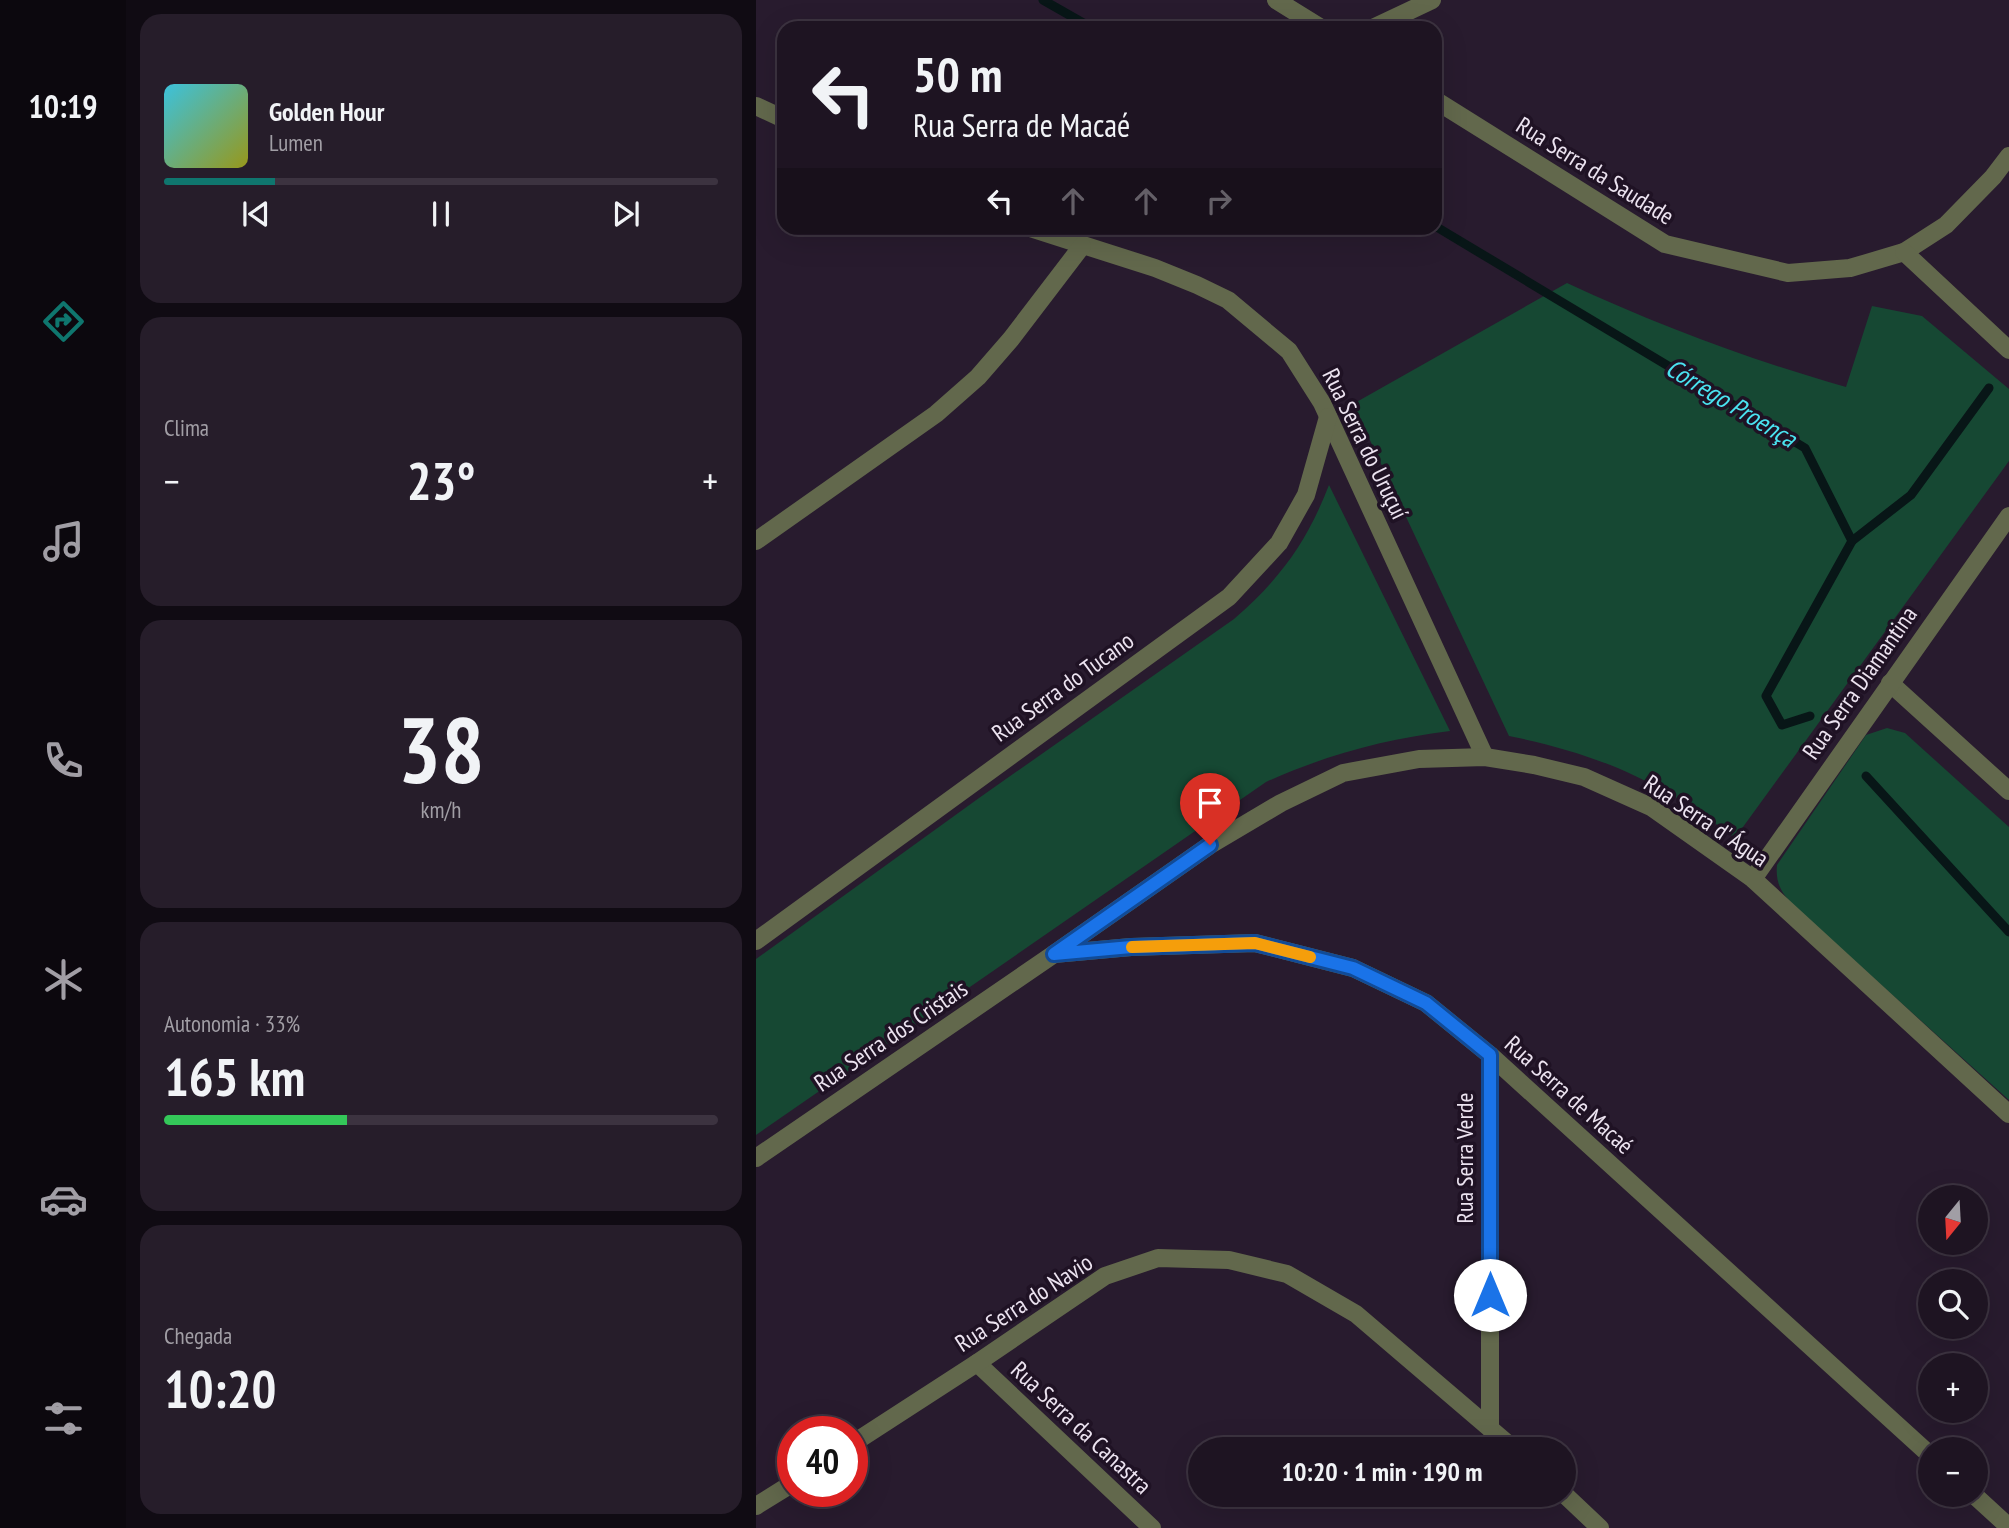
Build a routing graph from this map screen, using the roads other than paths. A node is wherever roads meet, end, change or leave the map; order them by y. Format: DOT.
graph roads {
  1 [pos="1276,0"];
  2 [pos="1432,0"];
  3 [pos="1310,21"];
  4 [pos="1388,21"];
  5 [pos="1442,104"];
  6 [pos="756,106"];
  7 [pos="777,116"];
  8 [pos="2009,156"];
  9 [pos="1050,235"];
  10 [pos="1082,246"];
  11 [pos="1904,252"];
  12 [pos="2009,350"];
  13 [pos="1328,417"];
  14 [pos="2009,516"];
  15 [pos="756,541"];
  16 [pos="1890,683"];
  17 [pos="1485,757"];
  18 [pos="2009,791"];
  19 [pos="1753,879"];
  20 [pos="756,941"];
  21 [pos="1054,954"];
  22 [pos="1490,1055"];
  23 [pos="2009,1114"];
  24 [pos="756,1158"];
  25 [pos="977,1363"];
  26 [pos="1490,1428"];
  27 [pos="868,1434"];
  28 [pos="1500,1437"];
  29 [pos="1918,1444"];
  30 [pos="777,1493"];
  31 [pos="1576,1505"];
  32 [pos="756,1506"];
  33 [pos="1987,1507"];
  34 [pos="2009,1527"];
  35 [pos="1152,1528"];
  36 [pos="1600,1528"];
  1 -- 3 [label="street"];
  2 -- 4 [label="street"];
  5 -- 11 [label="street, Rua Serra da Saudade"];
  6 -- 7 [label="street"];
  8 -- 11 [label="street, Rua Serra da Saudade"];
  9 -- 10 [label="street, Rua Serra do Uruçuí"];
  10 -- 13 [label="street, Rua Serra do Uruçuí"];
  10 -- 15 [label="street"];
  11 -- 12 [label="street"];
  13 -- 17 [label="street, Rua Serra do Uruçuí"];
  13 -- 20 [label="street, Rua Serra do Tucano"];
  14 -- 16 [label="street, Rua Serra Diamantina"];
  16 -- 18 [label="street"];
  16 -- 19 [label="street, Rua Serra Diamantina"];
  17 -- 19 [label="street, Rua Serra d' Água"];
  17 -- 21 [label="street, Rua Serra d' Água"];
  19 -- 23 [label="street, Rua Serra d' Água"];
  21 -- 22 [label="street, Rua Serra de Macaé"];
  21 -- 24 [label="street, Rua Serra dos Cristais"];
  22 -- 26 [label="street, Rua Serra Verde"];
  22 -- 29 [label="street, Rua Serra de Macaé"];
  25 -- 26 [label="street, Rua Serra do Navio"];
  25 -- 27 [label="street, Rua Serra do Navio"];
  25 -- 35 [label="street, Rua Serra da Canastra"];
  26 -- 28 [label="street, Rua Serra do Navio"];
  30 -- 32 [label="street"];
  31 -- 36 [label="street"];
  33 -- 34 [label="street"];
}
